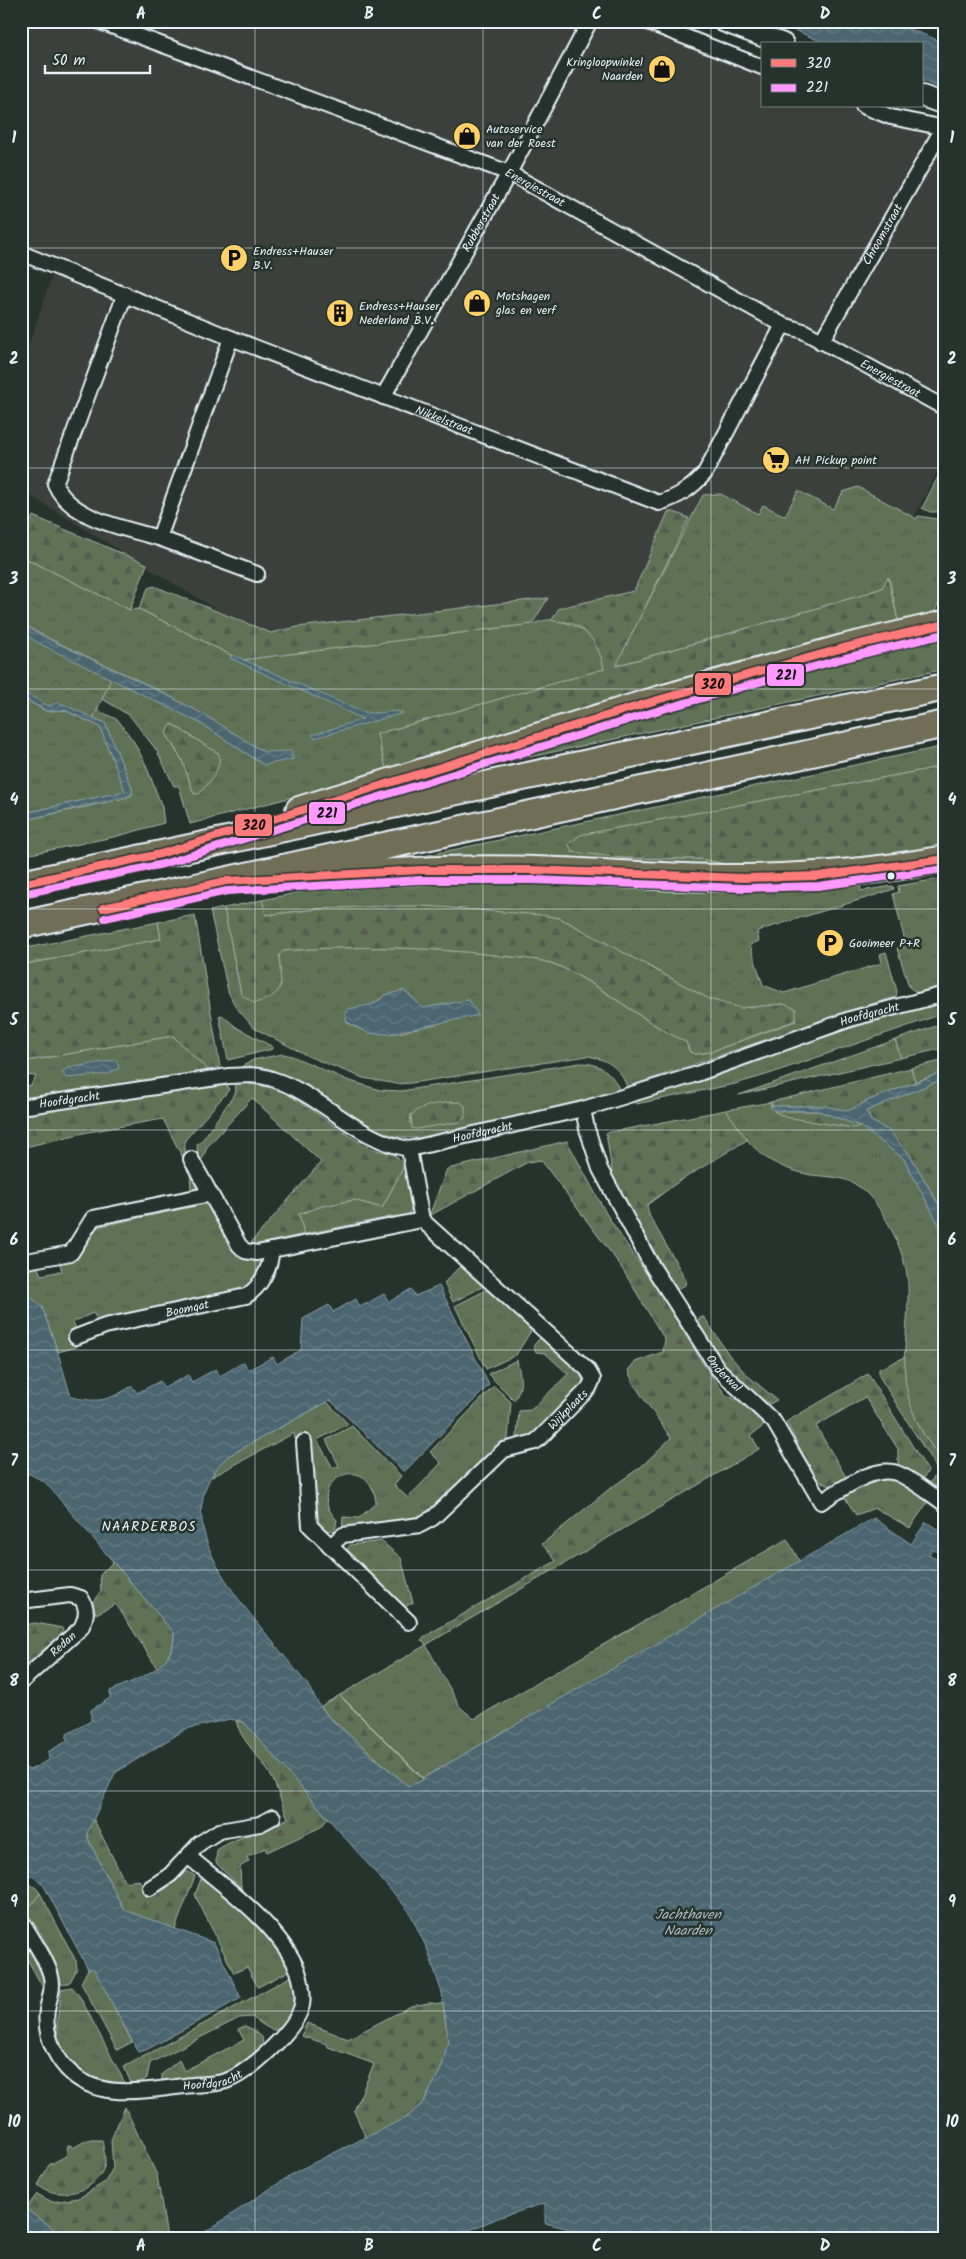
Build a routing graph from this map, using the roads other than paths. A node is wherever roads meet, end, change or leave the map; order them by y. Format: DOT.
graph roads {
  1 [pos="98,21"];
  2 [pos="590,21"];
  3 [pos="645,21"];
  4 [pos="723,21"];
  5 [pos="778,42"];
  6 [pos="761,67"];
  7 [pos="924,97"];
  8 [pos="945,104"];
  9 [pos="868,108"];
  10 [pos="944,128"];
  11 [pos="509,173"];
  12 [pos="21,253"];
  13 [pos="125,294"];
  14 [pos="783,325"];
  15 [pos="231,338"];
  16 [pos="821,342"];
  17 [pos="383,397"];
  18 [pos="945,408"];
  19 [pos="159,538"];
  20 [pos="257,574"];
  21 [pos="945,624"];
  22 [pos="945,687"];
  23 [pos="945,724"];
  24 [pos="160,854"];
  25 [pos="945,859"];
  26 [pos="226,881"];
  27 [pos="21,884"];
  28 [pos="21,926"];
  29 [pos="945,994"];
  30 [pos="21,1107"];
  31 [pos="583,1108"];
  32 [pos="408,1149"];
  33 [pos="191,1159"];
  34 [pos="209,1192"];
  35 [pos="422,1220"];
  36 [pos="271,1250"];
  37 [pos="21,1262"];
  38 [pos="76,1337"];
  39 [pos="304,1442"];
  40 [pos="945,1504"];
  41 [pos="330,1546"];
  42 [pos="21,1601"];
  43 [pos="408,1622"];
  44 [pos="21,1682"];
  45 [pos="273,1817"];
  46 [pos="189,1857"];
  47 [pos="150,1888"];
  48 [pos="21,1920"];
  1 -- 11 [label="street, Energiestraat"];
  2 -- 11 [label="street, Rubberstraat"];
  3 -- 6 [label="street"];
  4 -- 5 [label="street"];
  7 -- 8 [label="street"];
  9 -- 10 [label="street"];
  10 -- 16 [label="street, Chroomstraat"];
  11 -- 14 [label="street, Energiestraat"];
  11 -- 17 [label="street, Rubberstraat"];
  12 -- 13 [label="street, Nikkelstraat"];
  13 -- 15 [label="street, Nikkelstraat"];
  13 -- 19 [label="street"];
  14 -- 16 [label="street, Energiestraat"];
  14 -- 17 [label="street, Nikkelstraat"];
  15 -- 17 [label="street, Nikkelstraat"];
  15 -- 19 [label="street"];
  16 -- 18 [label="street, Energiestraat"];
  19 -- 20 [label="street"];
  21 -- 24 [label="highway"];
  22 -- 24 [label="highway"];
  23 -- 26 [label="highway"];
  24 -- 27 [label="highway"];
  25 -- 26 [label="highway"];
  26 -- 28 [label="highway"];
  29 -- 31 [label="street, Hoofdgracht"];
  30 -- 32 [label="street, Hoofdgracht"];
  31 -- 32 [label="street, Hoofdgracht"];
  31 -- 40 [label="street, Onderwal"];
  32 -- 35 [label="street"];
  33 -- 34 [label="street"];
  34 -- 36 [label="street"];
  34 -- 37 [label="street"];
  35 -- 36 [label="street"];
  35 -- 41 [label="street, Wijkplaats"];
  36 -- 38 [label="street, Boomgat"];
  39 -- 41 [label="street"];
  41 -- 43 [label="street"];
  42 -- 44 [label="street, Redan"];
  45 -- 46 [label="street"];
  46 -- 47 [label="street"];
  46 -- 48 [label="street, Hoofdgracht"];
}
